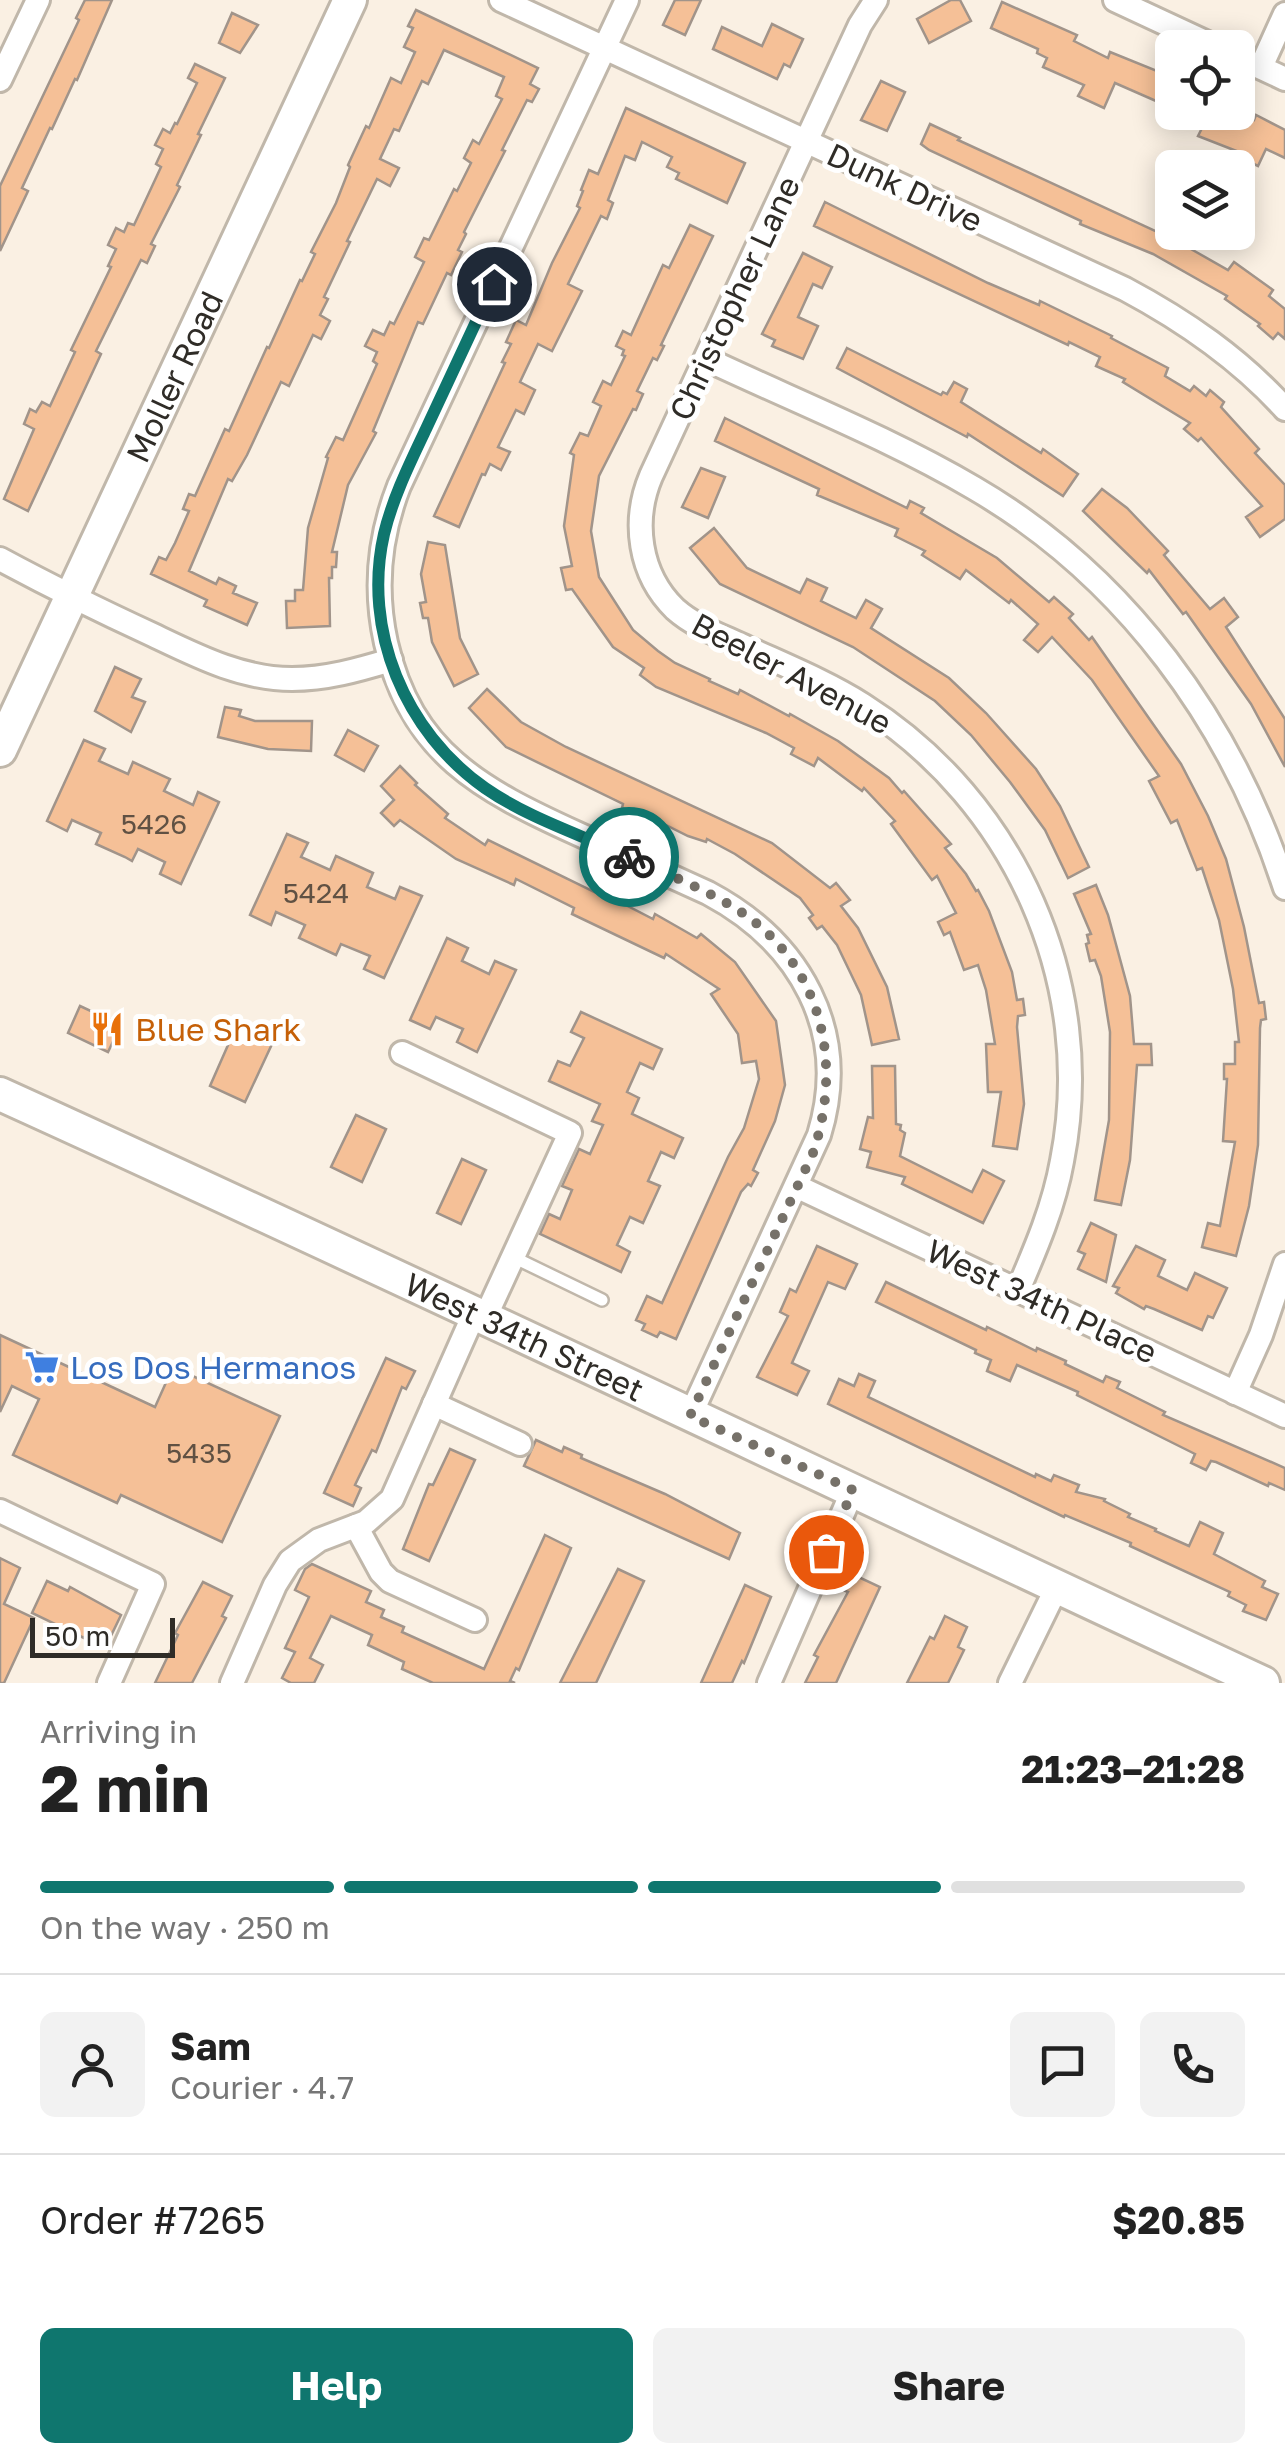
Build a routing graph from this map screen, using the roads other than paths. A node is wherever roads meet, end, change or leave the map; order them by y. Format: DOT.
graph roads {
  1 [pos="38,0"];
  2 [pos="350,0"];
  3 [pos="502,0"];
  4 [pos="627,0"];
  5 [pos="876,0"];
  6 [pos="1115,0"];
  7 [pos="1285,14"];
  8 [pos="1179,30"];
  9 [pos="605,48"];
  10 [pos="1255,65"];
  11 [pos="1261,68"];
  12 [pos="1285,79"];
  13 [pos="0,80"];
  14 [pos="806,142"];
  15 [pos="706,360"];
  16 [pos="1285,409"];
  17 [pos="643,549"];
  18 [pos="0,559"];
  19 [pos="71,598"];
  20 [pos="391,660"];
  21 [pos="0,750"];
  22 [pos="1285,888"];
  23 [pos="402,1053"];
  24 [pos="0,1094"];
  25 [pos="798,1186"];
  26 [pos="513,1257"];
  27 [pos="1285,1264"];
  28 [pos="1018,1290"];
  29 [pos="602,1300"];
  30 [pos="479,1317"];
  31 [pos="1235,1393"];
  32 [pos="434,1404"];
  33 [pos="690,1416"];
  34 [pos="1285,1416"];
  35 [pos="520,1444"];
  36 [pos="853,1490"];
  37 [pos="0,1511"];
  38 [pos="356,1526"];
  39 [pos="1057,1587"];
  40 [pos="475,1620"];
  41 [pos="110,1683"];
  42 [pos="232,1683"];
  43 [pos="769,1683"];
  44 [pos="1010,1683"];
  45 [pos="1263,1683"];
  1 -- 13 [label="street"];
  2 -- 19 [label="street, Moller Road"];
  3 -- 9 [label="street, Dunk Drive"];
  4 -- 9 [label="street"];
  5 -- 14 [label="street, Christopher Lane"];
  6 -- 8 [label="street"];
  7 -- 11 [label="street"];
  9 -- 14 [label="street, Dunk Drive"];
  9 -- 20 [label="street"];
  10 -- 11 [label="street"];
  11 -- 12 [label="street"];
  14 -- 15 [label="street, Christopher Lane"];
  14 -- 16 [label="street, Dunk Drive"];
  15 -- 17 [label="street, Christopher Lane"];
  15 -- 22 [label="street"];
  17 -- 28 [label="street, Beeler Avenue"];
  18 -- 19 [label="street"];
  19 -- 20 [label="street"];
  19 -- 21 [label="street, Moller Road"];
  20 -- 25 [label="street"];
  23 -- 26 [label="street"];
  24 -- 30 [label="street, West 34th Street"];
  25 -- 28 [label="street, West 34th Place"];
  25 -- 33 [label="street"];
  26 -- 29 [label="lane"];
  26 -- 30 [label="street"];
  27 -- 31 [label="street"];
  28 -- 31 [label="street, West 34th Place"];
  30 -- 32 [label="street"];
  30 -- 33 [label="street, West 34th Street"];
  31 -- 34 [label="street, West 34th Place"];
  32 -- 35 [label="street"];
  32 -- 38 [label="street"];
  33 -- 36 [label="street, West 34th Street"];
  36 -- 39 [label="street, West 34th Street"];
  36 -- 43 [label="street"];
  37 -- 41 [label="street"];
  38 -- 40 [label="street"];
  38 -- 42 [label="street"];
  39 -- 44 [label="street"];
  39 -- 45 [label="street, West 34th Street"];
}
